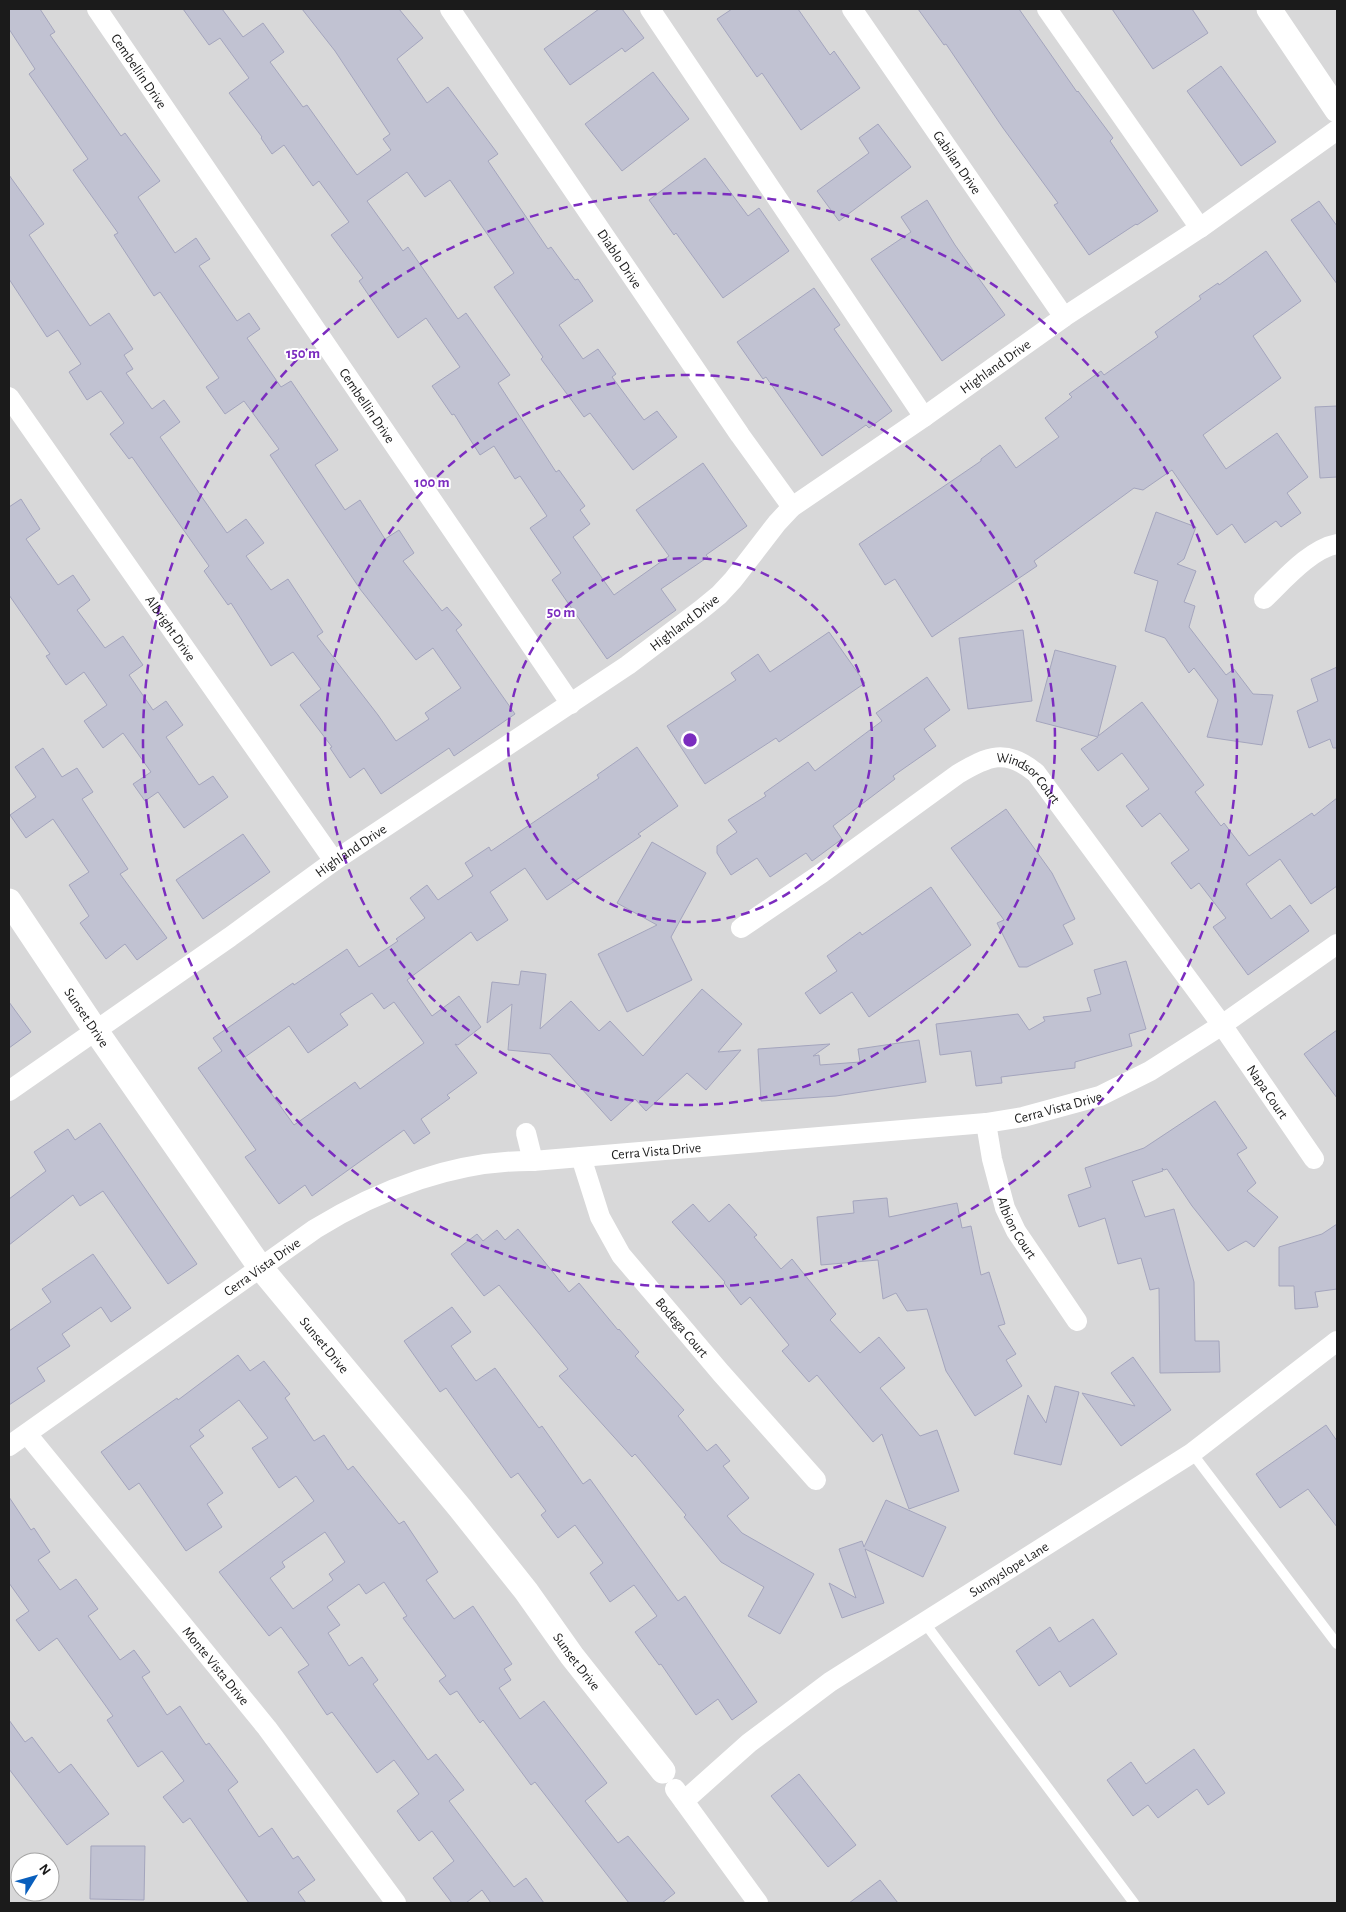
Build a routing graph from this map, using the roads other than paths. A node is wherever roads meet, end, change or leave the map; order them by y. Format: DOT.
graph roads {
  1 [pos="96,9"];
  2 [pos="450,9"];
  3 [pos="650,9"];
  4 [pos="852,9"];
  5 [pos="1047,9"];
  6 [pos="1269,9"];
  7 [pos="1337,110"];
  8 [pos="1337,130"];
  9 [pos="1200,228"];
  10 [pos="1064,317"];
  11 [pos="9,397"];
  12 [pos="924,416"];
  13 [pos="792,507"];
  14 [pos="1337,544"];
  15 [pos="1264,599"];
  16 [pos="571,704"];
  17 [pos="334,861"];
  18 [pos="9,901"];
  19 [pos="741,928"];
  20 [pos="1337,944"];
  21 [pos="1222,1025"];
  22 [pos="96,1030"];
  23 [pos="9,1091"];
  24 [pos="986,1123"];
  25 [pos="526,1132"];
  26 [pos="580,1157"];
  27 [pos="1314,1159"];
  28 [pos="533,1161"];
  29 [pos="260,1267"];
  30 [pos="1076,1321"];
  31 [pos="1337,1341"];
  32 [pos="27,1434"];
  33 [pos="9,1446"];
  34 [pos="1192,1452"];
  35 [pos="816,1480"];
  36 [pos="924,1622"];
  37 [pos="1337,1644"];
  38 [pos="674,1787"];
  39 [pos="396,1903"];
  40 [pos="758,1903"];
  41 [pos="1134,1903"];
  1 -- 16 [label="street, Cembellin Drive"];
  2 -- 13 [label="street, Diablo Drive"];
  3 -- 12 [label="street"];
  4 -- 10 [label="street, Gabilan Drive"];
  5 -- 9 [label="street"];
  6 -- 7 [label="street"];
  8 -- 9 [label="street, Highland Drive"];
  9 -- 10 [label="street, Highland Drive"];
  10 -- 12 [label="street, Highland Drive"];
  11 -- 17 [label="street, Albright Drive"];
  12 -- 13 [label="street, Highland Drive"];
  13 -- 16 [label="street, Highland Drive"];
  14 -- 15 [label="street"];
  16 -- 17 [label="street, Highland Drive"];
  17 -- 22 [label="street, Highland Drive"];
  18 -- 22 [label="street, Sunset Drive"];
  19 -- 21 [label="street, Windsor Court"];
  20 -- 21 [label="street, Cerra Vista Drive"];
  21 -- 24 [label="street, Cerra Vista Drive"];
  21 -- 27 [label="street, Napa Court"];
  22 -- 23 [label="street, Highland Drive"];
  22 -- 29 [label="street, Sunset Drive"];
  24 -- 26 [label="street, Cerra Vista Drive"];
  24 -- 30 [label="street, Albion Court"];
  25 -- 28 [label="street"];
  26 -- 28 [label="street, Cerra Vista Drive"];
  26 -- 35 [label="street, Bodega Court"];
  28 -- 29 [label="street, Cerra Vista Drive"];
  29 -- 32 [label="street, Cerra Vista Drive"];
  29 -- 38 [label="street, Sunset Drive"];
  31 -- 34 [label="street, Sunnyslope Lane"];
  32 -- 33 [label="street, Cerra Vista Drive"];
  32 -- 39 [label="street, Monte Vista Drive"];
  34 -- 36 [label="street, Sunnyslope Lane"];
  34 -- 37 [label="lane"];
  36 -- 38 [label="street, Sunnyslope Lane"];
  36 -- 41 [label="lane"];
  38 -- 40 [label="street, Sunset Drive"];
}
